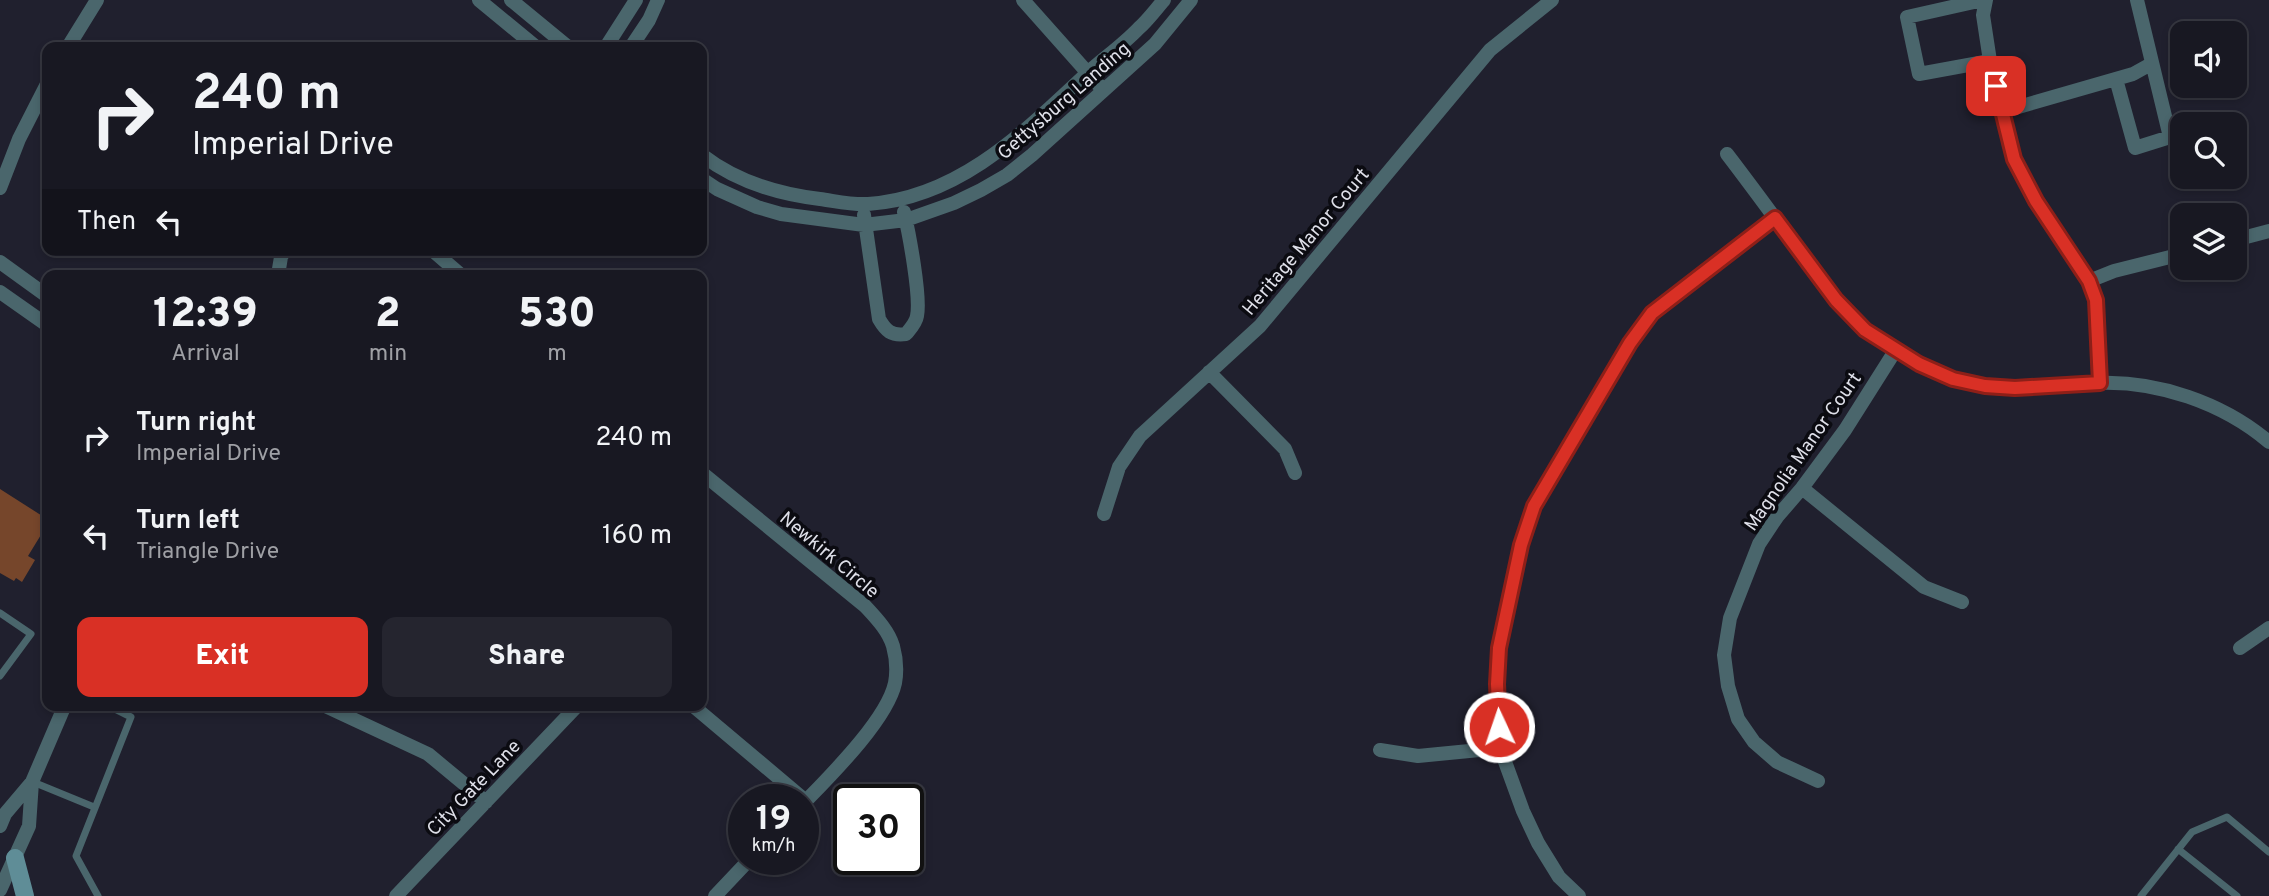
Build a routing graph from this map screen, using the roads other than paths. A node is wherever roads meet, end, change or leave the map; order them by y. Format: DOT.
graph roads {
  1 [pos="97,0"];
  2 [pos="479,0"];
  3 [pos="511,0"];
  4 [pos="636,0"];
  5 [pos="658,0"];
  6 [pos="1023,0"];
  7 [pos="1164,0"];
  8 [pos="1191,0"];
  9 [pos="1552,0"];
  10 [pos="1985,0"];
  11 [pos="2137,0"];
  12 [pos="71,42"];
  13 [pos="530,42"];
  14 [pos="562,42"];
  15 [pos="609,42"];
  16 [pos="634,42"];
  17 [pos="1990,61"];
  18 [pos="2151,64"];
  19 [pos="1087,73"];
  20 [pos="2116,79"];
  21 [pos="1103,90"];
  22 [pos="42,94"];
  23 [pos="2001,112"];
  24 [pos="2170,119"];
  25 [pos="2170,138"];
  26 [pos="1727,154"];
  27 [pos="707,158"];
  28 [pos="707,182"];
  29 [pos="0,188"];
  30 [pos="901,200"];
  31 [pos="864,204"];
  32 [pos="1775,218"];
  33 [pos="906,220"];
  34 [pos="864,225"];
  35 [pos="2269,231"];
  36 [pos="2247,237"];
  37 [pos="439,256"];
  38 [pos="2170,257"];
  39 [pos="0,262"];
  40 [pos="455,270"];
  41 [pos="2089,281"];
  42 [pos="0,292"];
  43 [pos="42,292"];
  44 [pos="42,322"];
  45 [pos="1895,351"];
  46 [pos="1209,372"];
  47 [pos="2100,383"];
  48 [pos="2269,442"];
  49 [pos="1295,473"];
  50 [pos="707,477"];
  51 [pos="1802,488"];
  52 [pos="1104,514"];
  53 [pos="1962,602"];
  54 [pos="0,613"];
  55 [pos="2269,628"];
  56 [pos="2240,648"];
  57 [pos="0,676"];
  58 [pos="62,711"];
  59 [pos="118,711"];
  60 [pos="336,711"];
  61 [pos="572,711"];
  62 [pos="699,711"];
  63 [pos="1500,748"];
  64 [pos="1380,750"];
  65 [pos="32,782"];
  66 [pos="1818,782"];
  67 [pos="783,784"];
  68 [pos="819,787"];
  69 [pos="486,802"];
  70 [pos="94,807"];
  71 [pos="0,826"];
  72 [pos="2178,849"];
  73 [pos="2269,852"];
  74 [pos="15,858"];
  75 [pos="735,875"];
  76 [pos="0,890"];
  77 [pos="25,896"];
  78 [pos="98,896"];
  79 [pos="396,896"];
  80 [pos="715,896"];
  81 [pos="1579,896"];
  82 [pos="2141,896"];
  83 [pos="2237,896"];
  1 -- 12 [label="street"];
  2 -- 13 [label="street"];
  3 -- 14 [label="street"];
  4 -- 15 [label="street"];
  5 -- 16 [label="street"];
  6 -- 19 [label="street"];
  7 -- 19 [label="street, Gettysburg Landing"];
  8 -- 21 [label="street, Gettysburg Landing"];
  9 -- 46 [label="street, Heritage Manor Court"];
  10 -- 17 [label="street"];
  10 -- 17 [label="street"];
  11 -- 18 [label="street"];
  17 -- 23 [label="street"];
  18 -- 20 [label="street"];
  18 -- 24 [label="street"];
  19 -- 21 [label="street"];
  19 -- 30 [label="street, Gettysburg Landing"];
  20 -- 23 [label="street"];
  20 -- 25 [label="street"];
  21 -- 33 [label="street, Gettysburg Landing"];
  22 -- 29 [label="street"];
  23 -- 41 [label="street"];
  26 -- 32 [label="street"];
  27 -- 31 [label="street, Gettysburg Landing"];
  28 -- 34 [label="street, Gettysburg Landing"];
  30 -- 31 [label="street, Gettysburg Landing"];
  30 -- 33 [label="street"];
  31 -- 34 [label="street"];
  32 -- 45 [label="street"];
  32 -- 63 [label="street"];
  33 -- 34 [label="street, Gettysburg Landing"];
  33 -- 34 [label="street"];
  35 -- 36 [label="street"];
  37 -- 40 [label="street"];
  38 -- 41 [label="street"];
  39 -- 43 [label="street"];
  41 -- 47 [label="street"];
  42 -- 44 [label="street"];
  45 -- 47 [label="street"];
  45 -- 51 [label="street, Magnolia Manor Court"];
  46 -- 49 [label="street"];
  46 -- 52 [label="street, Heritage Manor Court"];
  47 -- 48 [label="street"];
  50 -- 68 [label="street, Newkirk Circle"];
  51 -- 53 [label="street"];
  51 -- 66 [label="street, Magnolia Manor Court"];
  54 -- 57 [label="lane"];
  55 -- 56 [label="street"];
  58 -- 65 [label="street"];
  59 -- 70 [label="lane"];
  60 -- 69 [label="street"];
  61 -- 69 [label="street, City Gate Lane"];
  62 -- 67 [label="street, Newkirk Circle"];
  63 -- 64 [label="street"];
  63 -- 81 [label="street"];
  65 -- 70 [label="lane"];
  65 -- 71 [label="street"];
  65 -- 74 [label="street"];
  69 -- 79 [label="street, City Gate Lane"];
  70 -- 78 [label="lane"];
  72 -- 73 [label="lane"];
  72 -- 82 [label="lane"];
  72 -- 83 [label="lane"];
  74 -- 76 [label="street"];
  74 -- 77 [label="main road"];
  75 -- 80 [label="street"];
}
